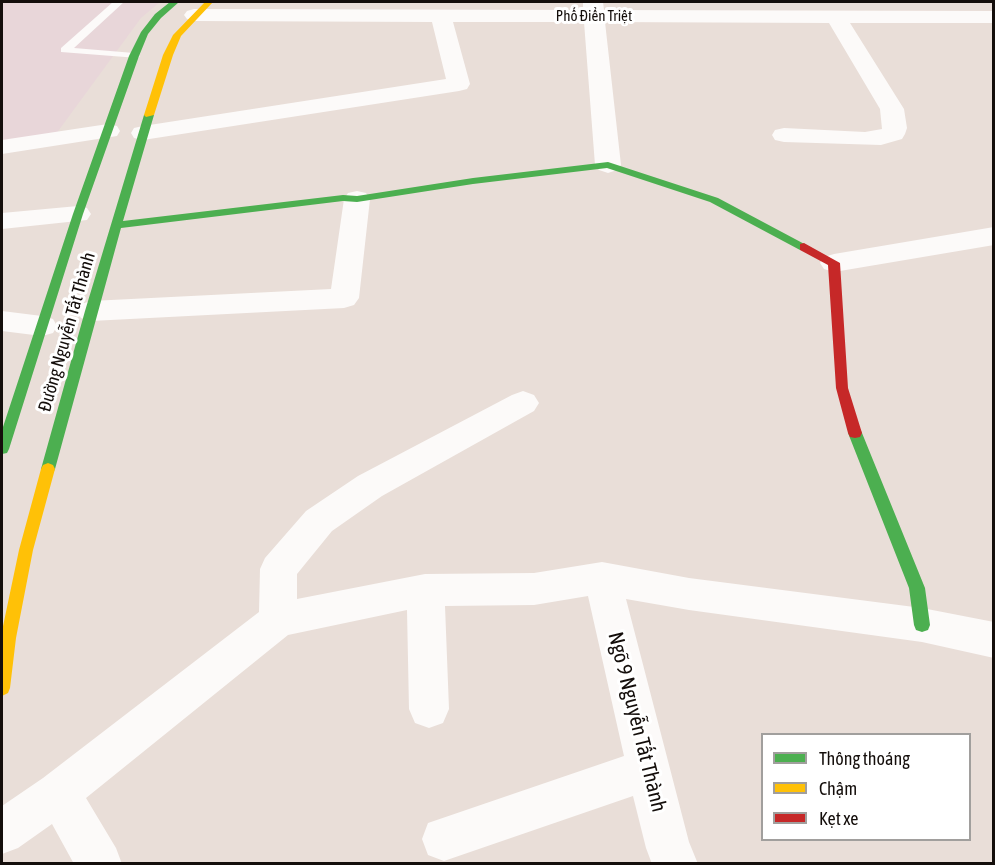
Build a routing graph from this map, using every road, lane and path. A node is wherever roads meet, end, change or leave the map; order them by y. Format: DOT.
graph roads {
  1 [pos="118,2"];
  2 [pos="175,2"];
  3 [pos="202,8"];
  4 [pos="593,9"];
  5 [pos="826,12"];
  6 [pos="441,16"];
  7 [pos="993,17"];
  8 [pos="134,56"];
  9 [pos="108,131"];
  10 [pos="143,133"];
  11 [pos="784,135"];
  12 [pos="2,147"];
  13 [pos="608,165"];
  14 [pos="357,199"];
  15 [pos="78,214"];
  16 [pos="2,221"];
  17 [pos="116,225"];
  18 [pos="993,236"];
  19 [pos="834,262"];
  20 [pos="91,311"];
  21 [pos="2,321"];
  22 [pos="42,326"];
  23 [pos="523,403"];
  24 [pos="2,448"];
  25 [pos="602,578"];
  26 [pos="425,590"];
  27 [pos="278,620"];
  28 [pos="922,625"];
  29 [pos="993,640"];
  30 [pos="2,688"];
  31 [pos="429,709"];
  32 [pos="649,769"];
  33 [pos="58,793"];
  34 [pos="2,832"];
  35 [pos="444,839"];
  36 [pos="100,864"];
  37 [pos="676,864"];
  1 -- 8 [label="lane"];
  2 -- 8 [label="main road, Đường Nguyễn Tất Thành"];
  3 -- 6 [label="street, Phố Điển Triệt"];
  3 -- 10 [label="main road, Đường Nguyễn Tất Thành"];
  4 -- 5 [label="street, Phố Điển Triệt"];
  4 -- 6 [label="street, Phố Điển Triệt"];
  4 -- 13 [label="street"];
  5 -- 7 [label="street, Phố Điển Triệt"];
  5 -- 11 [label="street"];
  6 -- 10 [label="street"];
  8 -- 9 [label="main road, Đường Nguyễn Tất Thành"];
  9 -- 12 [label="street"];
  9 -- 15 [label="main road, Đường Nguyễn Tất Thành"];
  10 -- 17 [label="main road, Đường Nguyễn Tất Thành"];
  13 -- 14 [label="main road"];
  13 -- 19 [label="main road"];
  14 -- 17 [label="main road"];
  14 -- 20 [label="street"];
  15 -- 16 [label="street"];
  15 -- 22 [label="main road, Đường Nguyễn Tất Thành"];
  17 -- 20 [label="main road, Đường Nguyễn Tất Thành"];
  18 -- 19 [label="street"];
  19 -- 28 [label="main road"];
  20 -- 30 [label="main road, Đường Nguyễn Tất Thành"];
  21 -- 22 [label="street"];
  22 -- 24 [label="main road, Đường Nguyễn Tất Thành"];
  23 -- 27 [label="street"];
  25 -- 26 [label="street"];
  25 -- 28 [label="street"];
  25 -- 32 [label="street, Ngõ 9 Nguyễn Tất Thành"];
  26 -- 27 [label="street"];
  26 -- 31 [label="street"];
  27 -- 33 [label="street"];
  28 -- 29 [label="street"];
  32 -- 35 [label="street"];
  32 -- 37 [label="street, Ngõ 9 Nguyễn Tất Thành"];
  33 -- 34 [label="street"];
  33 -- 36 [label="street"];
}
